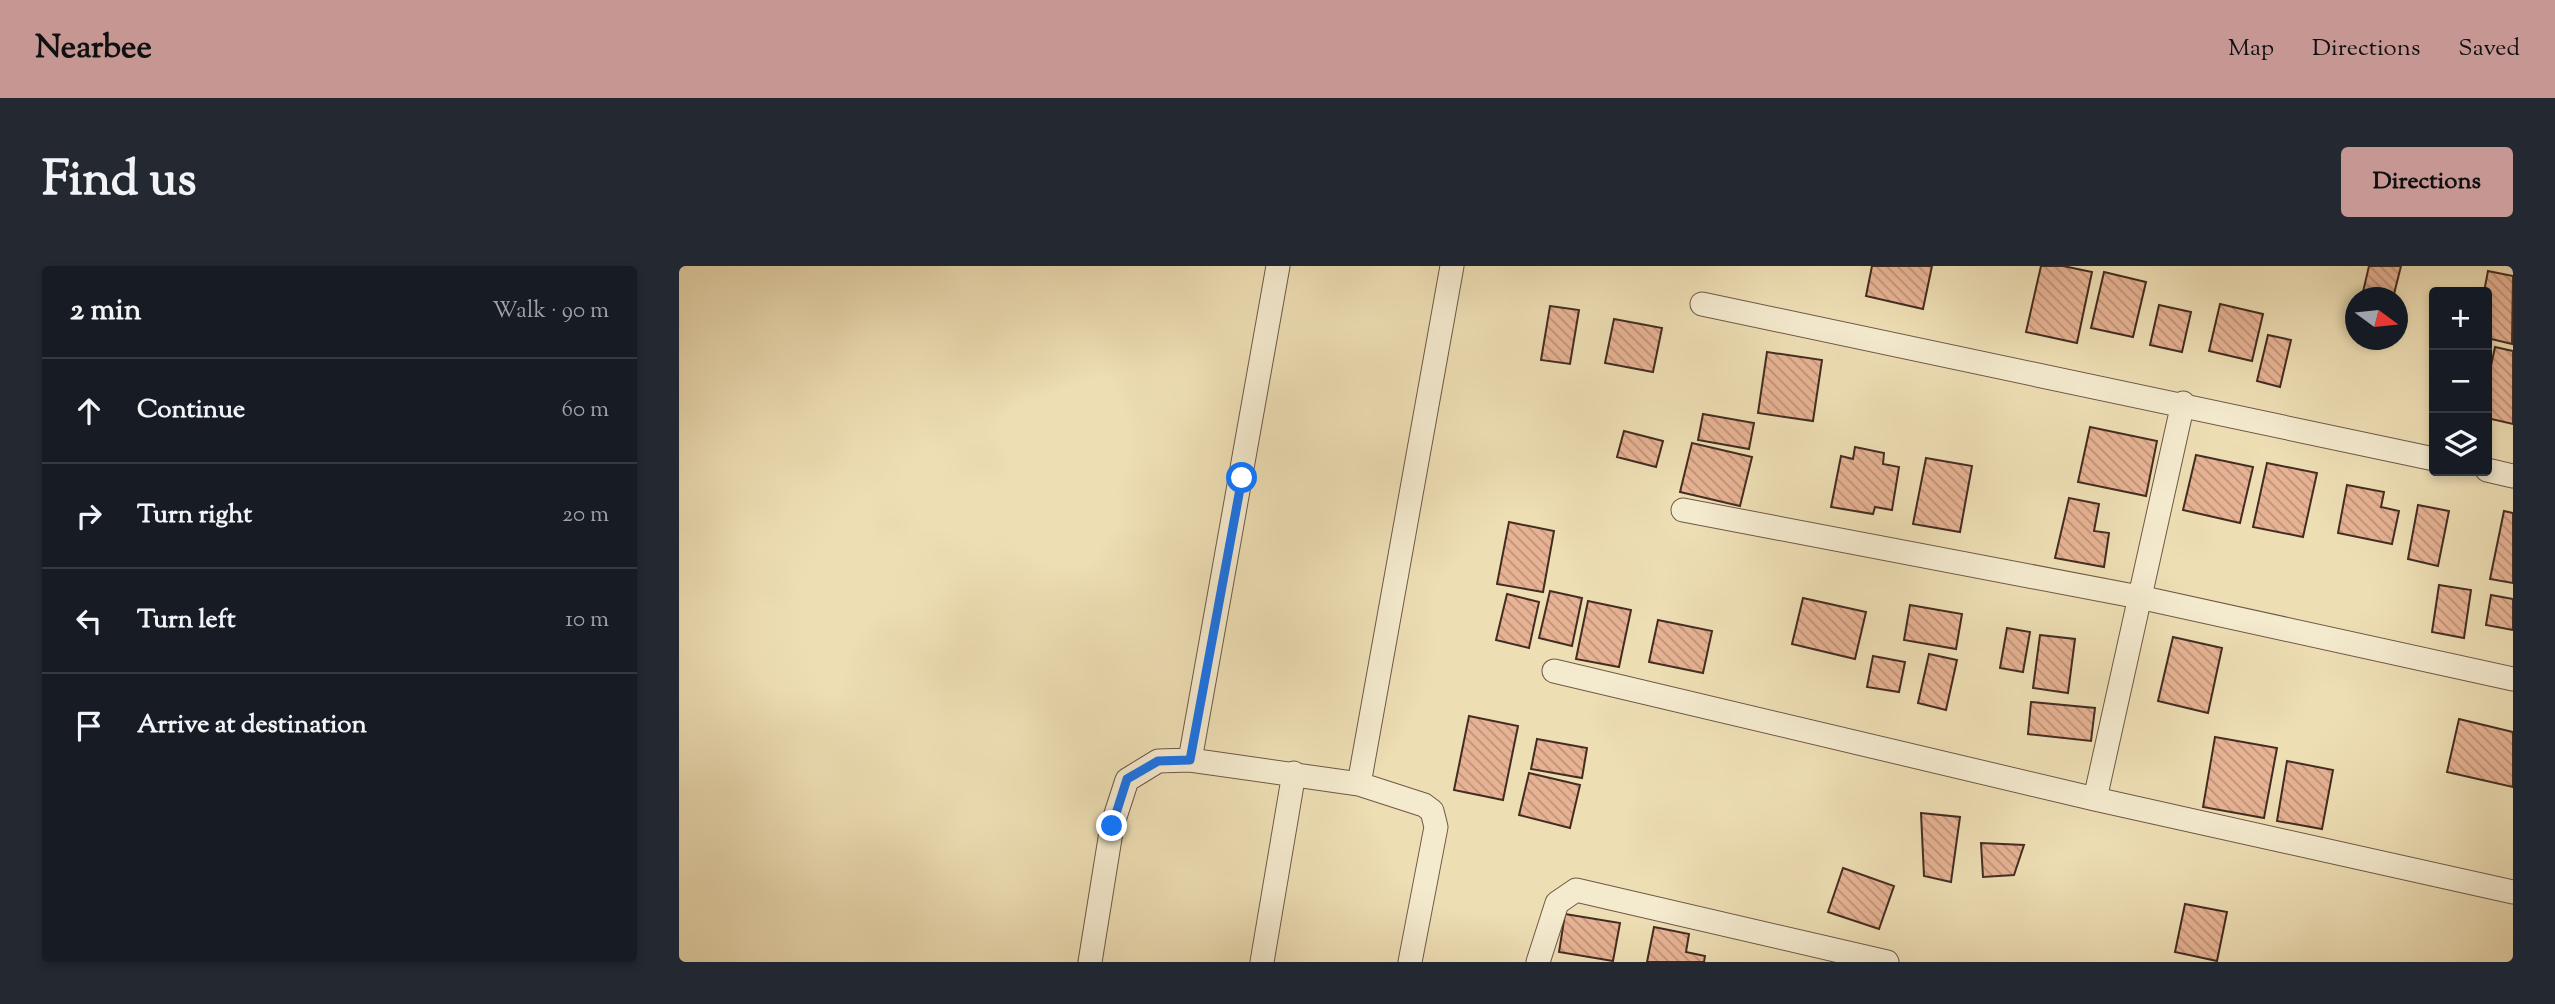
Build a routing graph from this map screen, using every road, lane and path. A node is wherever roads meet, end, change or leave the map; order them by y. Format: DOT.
graph roads {
  1 [pos="1278,266"];
  2 [pos="1452,266"];
  3 [pos="1702,303"];
  4 [pos="2183,403"];
  5 [pos="2429,457"];
  6 [pos="2492,471"];
  7 [pos="2513,476"];
  8 [pos="1683,510"];
  9 [pos="2139,597"];
  10 [pos="1553,671"];
  11 [pos="2513,679"];
  12 [pos="1190,760"];
  13 [pos="1294,774"];
  14 [pos="1359,784"];
  15 [pos="2095,799"];
  16 [pos="2513,892"];
  17 [pos="1090,962"];
  18 [pos="1262,962"];
  19 [pos="1410,962"];
  20 [pos="1538,962"];
  21 [pos="1887,962"];
  1 -- 12 [label="street"];
  2 -- 14 [label="street"];
  3 -- 4 [label="street"];
  4 -- 5 [label="street"];
  4 -- 9 [label="street"];
  6 -- 7 [label="street"];
  8 -- 9 [label="street"];
  9 -- 11 [label="street"];
  9 -- 15 [label="street"];
  10 -- 15 [label="street"];
  12 -- 13 [label="street"];
  12 -- 17 [label="street"];
  13 -- 14 [label="street"];
  13 -- 18 [label="street"];
  14 -- 19 [label="street"];
  15 -- 16 [label="street"];
  20 -- 21 [label="street"];
}
